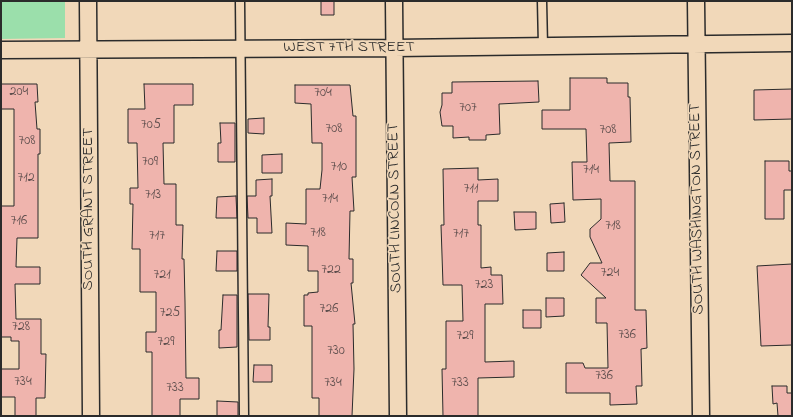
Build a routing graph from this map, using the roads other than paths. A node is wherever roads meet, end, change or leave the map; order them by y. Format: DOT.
graph roads {
  1 [pos="88,1"];
  2 [pos="240,1"];
  3 [pos="394,1"];
  4 [pos="542,1"];
  5 [pos="696,1"];
  6 [pos="792,43"];
  7 [pos="697,44"];
  8 [pos="543,46"];
  9 [pos="240,48"];
  10 [pos="394,48"];
  11 [pos="88,49"];
  12 [pos="1,50"];
  13 [pos="91,416"];
  14 [pos="244,416"];
  15 [pos="398,416"];
  16 [pos="701,416"];
  1 -- 11 [label="street, SOUTH GRANT STREET"];
  2 -- 9 [label="lane"];
  3 -- 10 [label="street, SOUTH LINCOLN STREET"];
  4 -- 8 [label="lane"];
  5 -- 7 [label="street, SOUTH WASHINGTON STREET"];
  6 -- 7 [label="street, WEST 7TH STREET"];
  7 -- 8 [label="street, WEST 7TH STREET"];
  7 -- 16 [label="street, SOUTH WASHINGTON STREET"];
  8 -- 10 [label="street, WEST 7TH STREET"];
  9 -- 10 [label="street, WEST 7TH STREET"];
  9 -- 11 [label="street, WEST 7TH STREET"];
  9 -- 14 [label="lane"];
  10 -- 15 [label="street, SOUTH LINCOLN STREET"];
  11 -- 12 [label="street, WEST 7TH STREET"];
  11 -- 13 [label="street, SOUTH GRANT STREET"];
}
